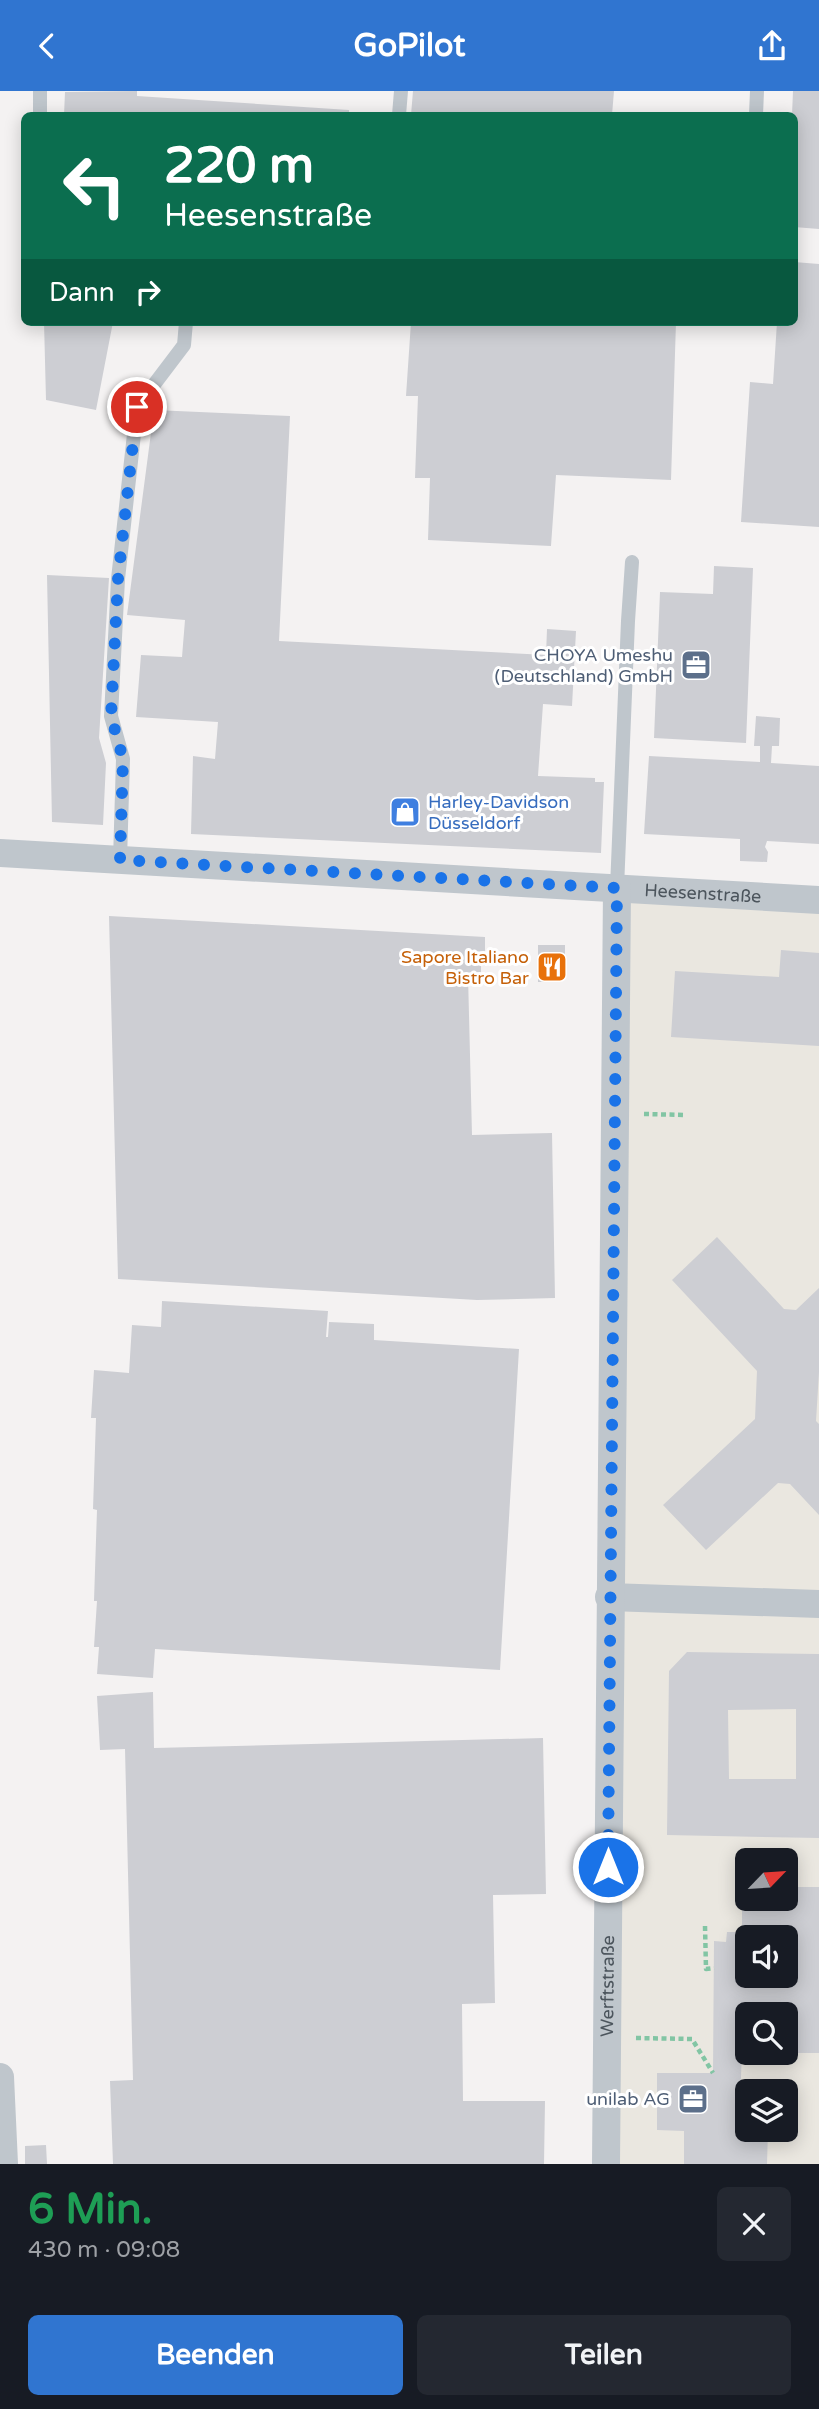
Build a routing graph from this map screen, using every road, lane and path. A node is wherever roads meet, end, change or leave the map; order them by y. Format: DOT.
graph roads {
  1 [pos="40,91"];
  2 [pos="401,91"];
  3 [pos="757,91"];
  4 [pos="40,112"];
  5 [pos="399,112"];
  6 [pos="756,112"];
  7 [pos="186,326"];
  8 [pos="632,562"];
  9 [pos="0,853"];
  10 [pos="120,860"];
  11 [pos="617,888"];
  12 [pos="819,900"];
  13 [pos="615,1113"];
  14 [pos="685,1115"];
  15 [pos="609,1597"];
  16 [pos="819,1604"];
  17 [pos="705,1926"];
  18 [pos="714,1968"];
  19 [pos="638,2038"];
  20 [pos="713,2073"];
  21 [pos="0,2077"];
  22 [pos="4,2164"];
  23 [pos="606,2164"];
  1 -- 4 [label="lane"];
  2 -- 5 [label="lane"];
  3 -- 6 [label="lane"];
  7 -- 10 [label="lane"];
  8 -- 11 [label="lane"];
  9 -- 10 [label="street, Heesenstraße"];
  10 -- 11 [label="street, Heesenstraße"];
  11 -- 12 [label="street, Heesenstraße"];
  11 -- 13 [label="street, Werftstraße"];
  13 -- 14 [label="path"];
  13 -- 15 [label="street, Werftstraße"];
  15 -- 16 [label="street"];
  15 -- 23 [label="street, Werftstraße"];
  17 -- 18 [label="path"];
  19 -- 20 [label="path"];
  21 -- 22 [label="street"];
}
